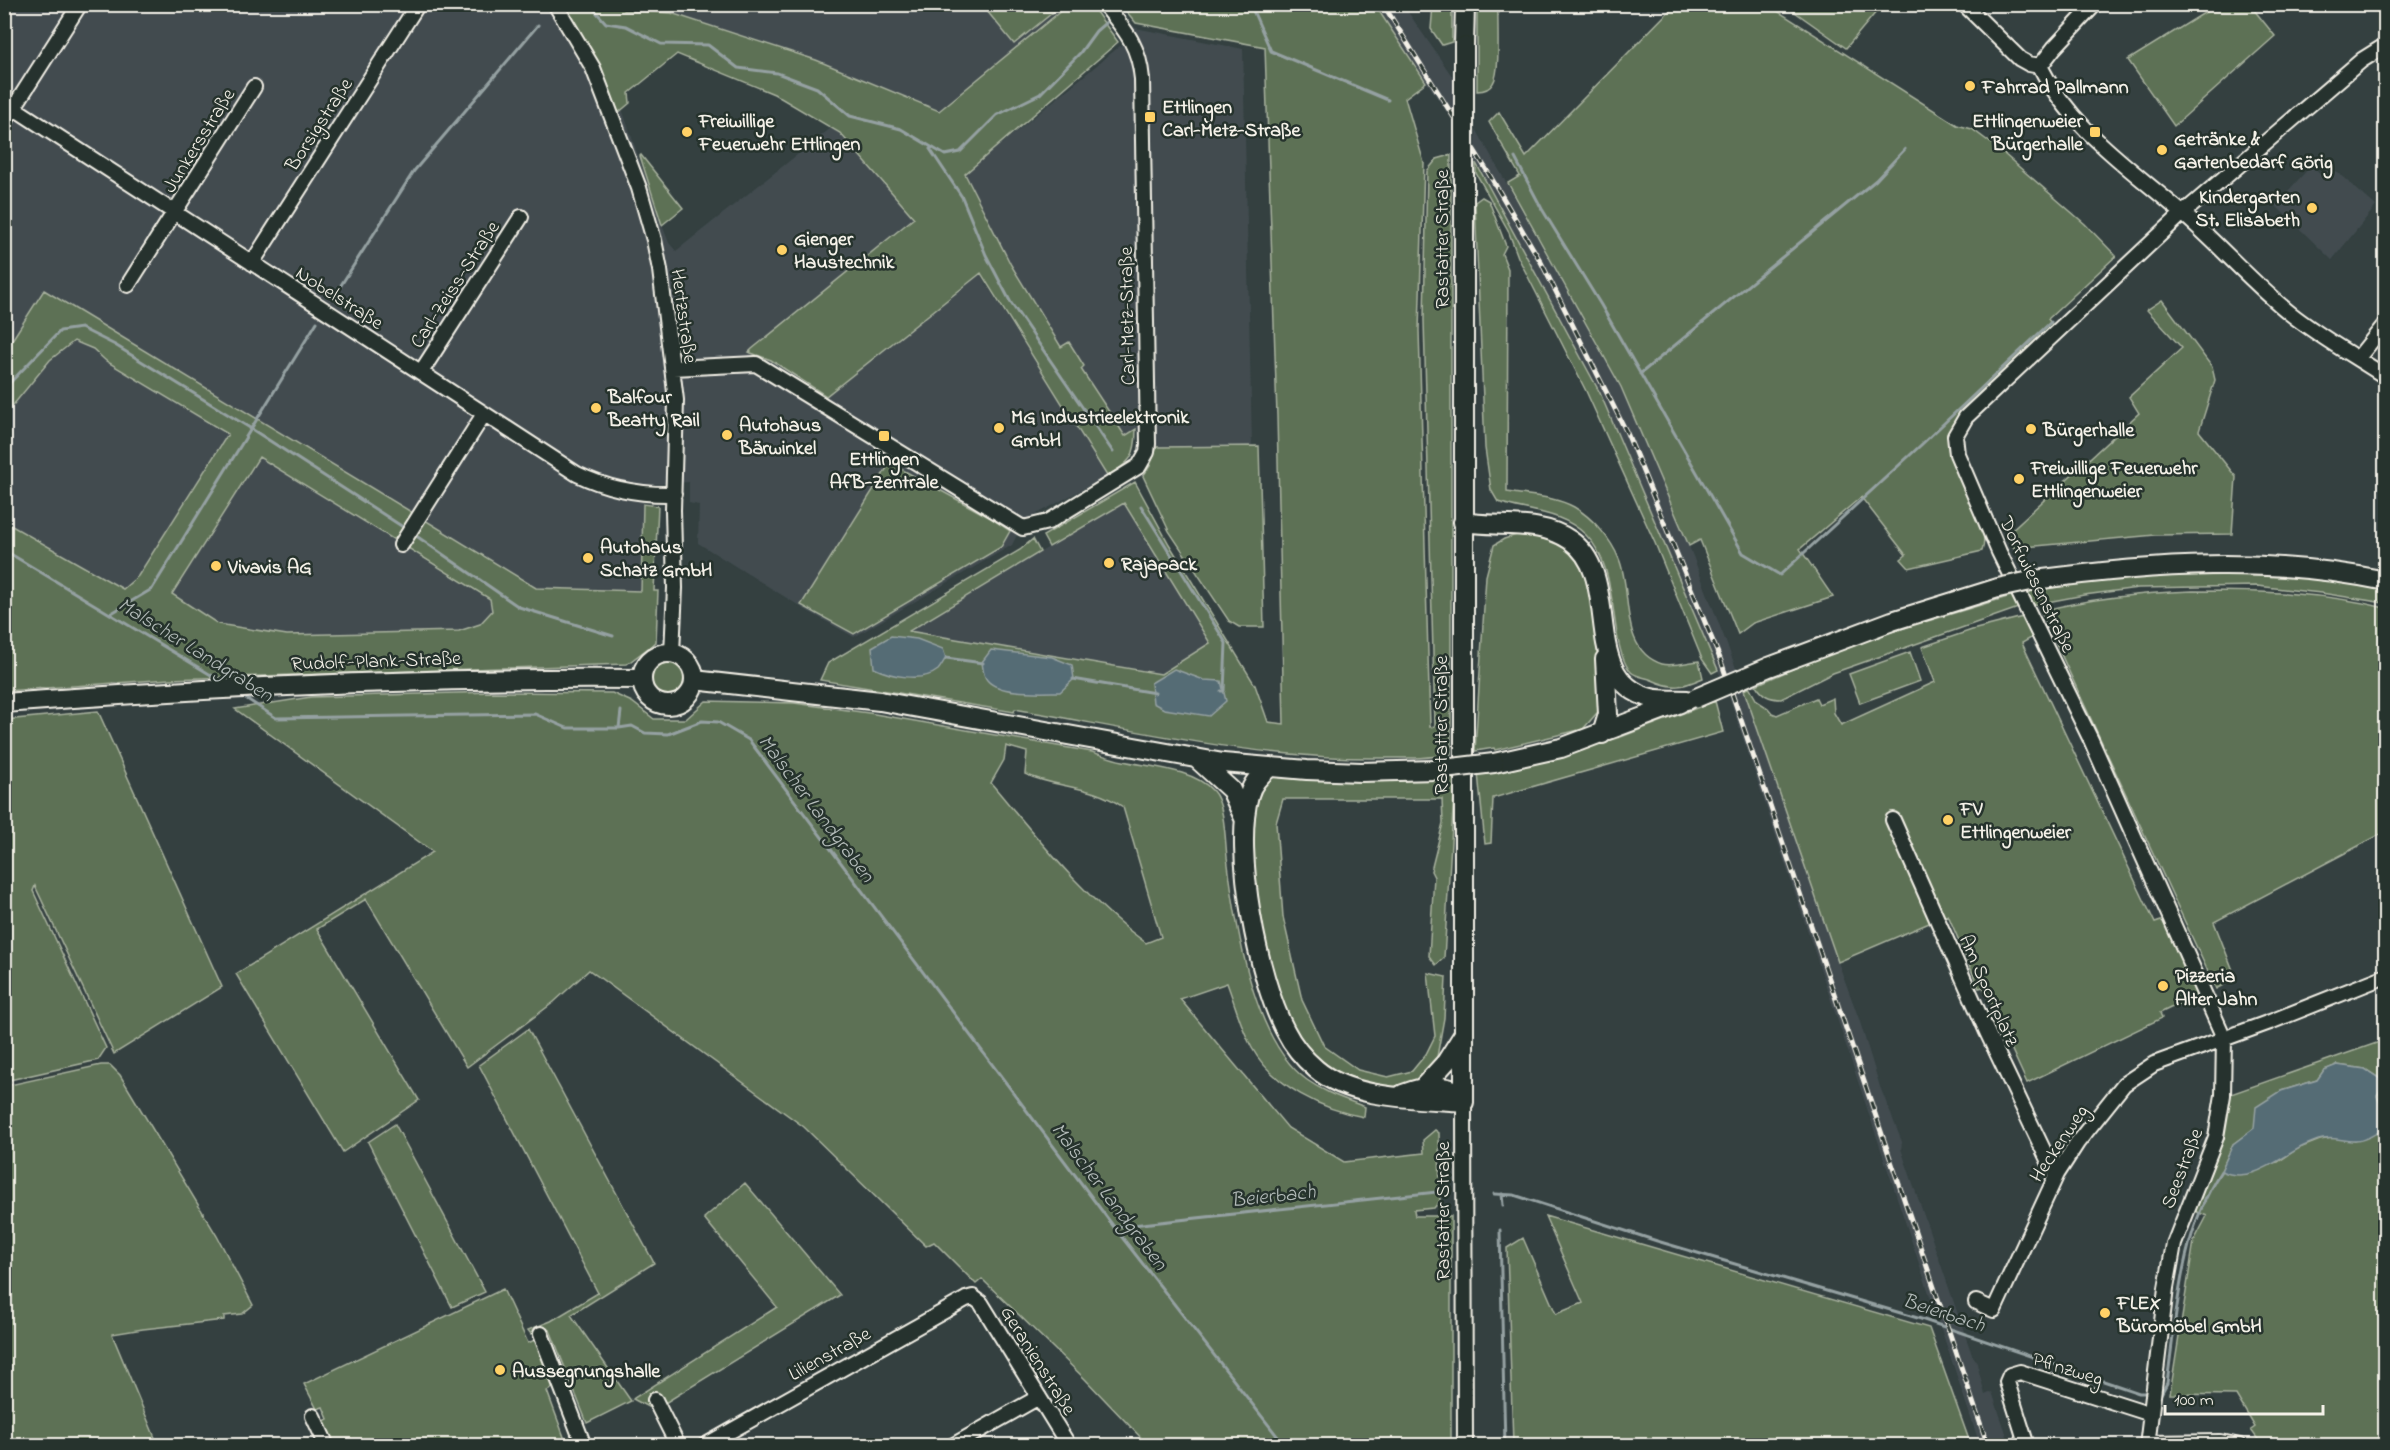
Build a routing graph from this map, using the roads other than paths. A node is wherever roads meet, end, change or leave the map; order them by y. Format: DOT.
graph roads {
  1 [pos="80,4"];
  2 [pos="418,4"];
  3 [pos="555,4"];
  4 [pos="1104,4"];
  5 [pos="1465,4"];
  6 [pos="1964,4"];
  7 [pos="2095,4"];
  8 [pos="2385,45"];
  9 [pos="2040,66"];
  10 [pos="254,87"];
  11 [pos="14,108"];
  12 [pos="4,123"];
  13 [pos="174,213"];
  14 [pos="2183,213"];
  15 [pos="520,218"];
  16 [pos="252,264"];
  17 [pos="128,285"];
  18 [pos="2385,323"];
  19 [pos="2358,358"];
  20 [pos="673,368"];
  21 [pos="421,372"];
  22 [pos="2385,377"];
  23 [pos="484,414"];
  24 [pos="674,494"];
  25 [pos="1463,522"];
  26 [pos="401,545"];
  27 [pos="2385,581"];
  28 [pos="1606,645"];
  29 [pos="672,653"];
  30 [pos="642,679"];
  31 [pos="694,680"];
  32 [pos="1692,699"];
  33 [pos="4,703"];
  34 [pos="1602,734"];
  35 [pos="1196,758"];
  36 [pos="1270,767"];
  37 [pos="1244,818"];
  38 [pos="1893,820"];
  39 [pos="2385,976"];
  40 [pos="1463,1035"];
  41 [pos="2224,1038"];
  42 [pos="1424,1086"];
  43 [pos="1399,1096"];
  44 [pos="1464,1098"];
  45 [pos="2057,1174"];
  46 [pos="973,1297"];
  47 [pos="1976,1302"];
  48 [pos="541,1334"];
  49 [pos="1039,1397"];
  50 [pos="655,1400"];
  51 [pos="2151,1414"];
  52 [pos="313,1416"];
  53 [pos="2147,1444"];
  54 [pos="327,1446"];
  55 [pos="584,1446"];
  56 [pos="678,1446"];
  57 [pos="704,1446"];
  58 [pos="952,1446"];
  59 [pos="1069,1446"];
  60 [pos="1465,1446"];
  61 [pos="2027,1446"];
  62 [pos="2240,1446"];
  1 -- 11 [label="street"];
  2 -- 16 [label="street, Borsigstraße"];
  3 -- 20 [label="street, Hertzstraße"];
  4 -- 20 [label="street, Carl-Metz-Straße"];
  5 -- 25 [label="main road, Rastatter Straße, bridge"];
  6 -- 9 [label="street"];
  7 -- 9 [label="street"];
  8 -- 14 [label="street, Dorfwiesenstraße"];
  9 -- 14 [label="street"];
  10 -- 13 [label="street, Junkersstraße"];
  11 -- 12 [label="street"];
  11 -- 13 [label="street, Nobelstraße"];
  13 -- 16 [label="street, Nobelstraße"];
  13 -- 17 [label="street"];
  14 -- 19 [label="street"];
  14 -- 41 [label="street, Dorfwiesenstraße"];
  15 -- 21 [label="street, Carl-Zeiss-Straße"];
  16 -- 21 [label="street, Nobelstraße"];
  18 -- 19 [label="street"];
  19 -- 22 [label="street"];
  20 -- 24 [label="street, Hertzstraße"];
  21 -- 23 [label="street, Nobelstraße"];
  23 -- 24 [label="street, Nobelstraße"];
  23 -- 26 [label="street"];
  24 -- 29 [label="street, Hertzstraße"];
  25 -- 28 [label="main road"];
  25 -- 40 [label="main road, Rastatter Straße"];
  27 -- 32 [label="main road, bridge"];
  28 -- 32 [label="main road"];
  28 -- 34 [label="main road"];
  29 -- 30 [label="main road"];
  29 -- 31 [label="main road"];
  30 -- 31 [label="main road"];
  30 -- 33 [label="main road, Rudolf-Plank-Straße"];
  31 -- 35 [label="main road"];
  32 -- 34 [label="main road"];
  34 -- 36 [label="main road, bridge"];
  35 -- 36 [label="main road"];
  35 -- 37 [label="main road"];
  36 -- 37 [label="main road"];
  37 -- 43 [label="main road"];
  38 -- 45 [label="street, Am Sportplatz"];
  39 -- 41 [label="street"];
  40 -- 42 [label="main road"];
  40 -- 44 [label="main road, Rastatter Straße"];
  41 -- 45 [label="street, Heckenweg"];
  41 -- 51 [label="street, Seestraße"];
  42 -- 43 [label="main road"];
  42 -- 44 [label="main road"];
  43 -- 44 [label="main road"];
  44 -- 60 [label="street, Rastatter Straße"];
  45 -- 47 [label="street, Heckenweg"];
  46 -- 49 [label="street, Geranienstraße"];
  46 -- 57 [label="street, Lilienstraße"];
  48 -- 55 [label="street"];
  49 -- 58 [label="street"];
  49 -- 59 [label="street, Geranienstraße"];
  50 -- 56 [label="street"];
  51 -- 53 [label="street, Seestraße"];
  51 -- 61 [label="street, Pfinzweg"];
  52 -- 54 [label="street"];
  53 -- 62 [label="street"];
}
